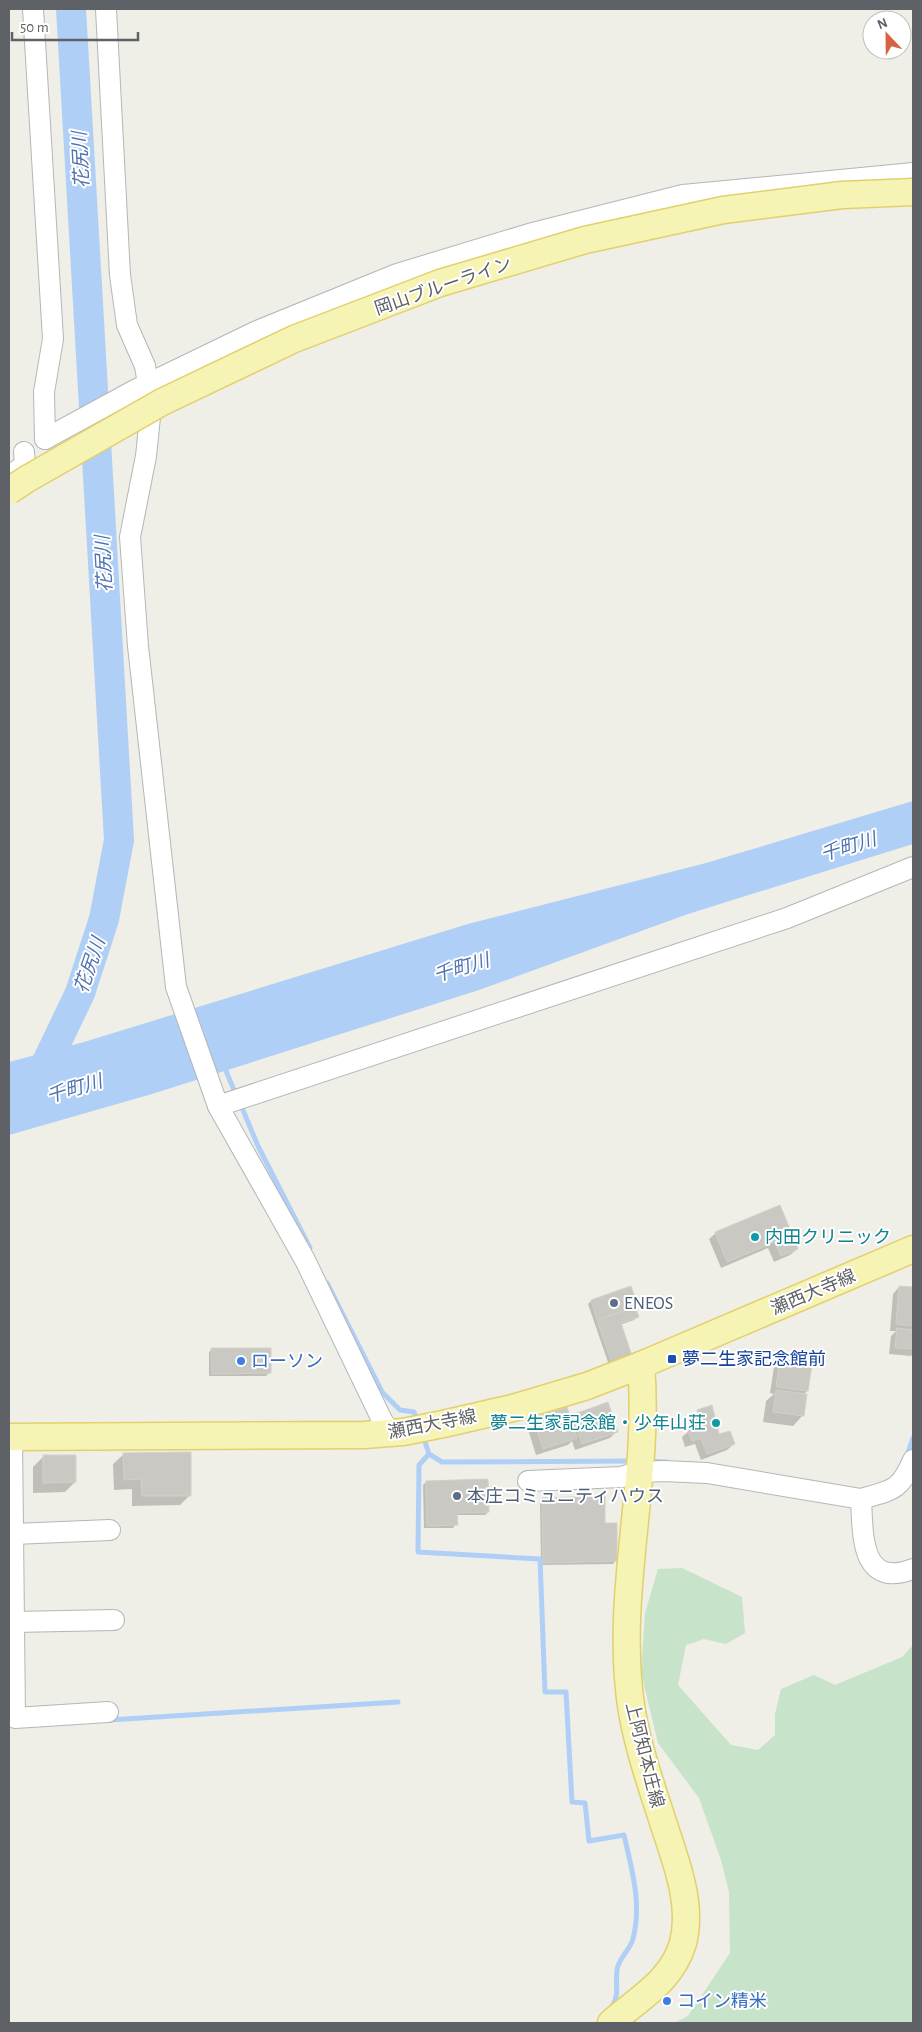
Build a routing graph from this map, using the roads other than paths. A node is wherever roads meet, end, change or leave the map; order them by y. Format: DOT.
graph roads {
  1 [pos="33,9"];
  2 [pos="106,9"];
  3 [pos="913,173"];
  4 [pos="913,192"];
  5 [pos="142,387"];
  6 [pos="24,452"];
  7 [pos="9,476"];
  8 [pos="9,491"];
  9 [pos="913,867"];
  10 [pos="218,1106"];
  11 [pos="913,1249"];
  12 [pos="641,1365"];
  13 [pos="397,1432"];
  14 [pos="10,1437"];
  15 [pos="913,1460"];
  16 [pos="641,1464"];
  17 [pos="528,1481"];
  18 [pos="861,1499"];
  19 [pos="110,1530"];
  20 [pos="13,1534"];
  21 [pos="913,1569"];
  22 [pos="114,1620"];
  23 [pos="14,1622"];
  24 [pos="108,1712"];
  25 [pos="611,2023"];
  1 -- 5 [label="street"];
  2 -- 5 [label="street"];
  3 -- 5 [label="street"];
  4 -- 8 [label="main road, 岡山ブルーライン, bridge"];
  5 -- 10 [label="street"];
  6 -- 7 [label="street"];
  9 -- 10 [label="street"];
  10 -- 13 [label="street"];
  11 -- 12 [label="main road, 瀬西大寺線"];
  12 -- 13 [label="main road, 瀬西大寺線"];
  12 -- 16 [label="main road, 上阿知本庄線"];
  13 -- 14 [label="main road, 瀬西大寺線"];
  14 -- 20 [label="street"];
  15 -- 18 [label="street"];
  16 -- 17 [label="street"];
  16 -- 18 [label="street"];
  16 -- 25 [label="main road, 上阿知本庄線"];
  18 -- 21 [label="street"];
  19 -- 20 [label="street"];
  20 -- 23 [label="street"];
  22 -- 23 [label="street"];
  23 -- 24 [label="street"];
}
